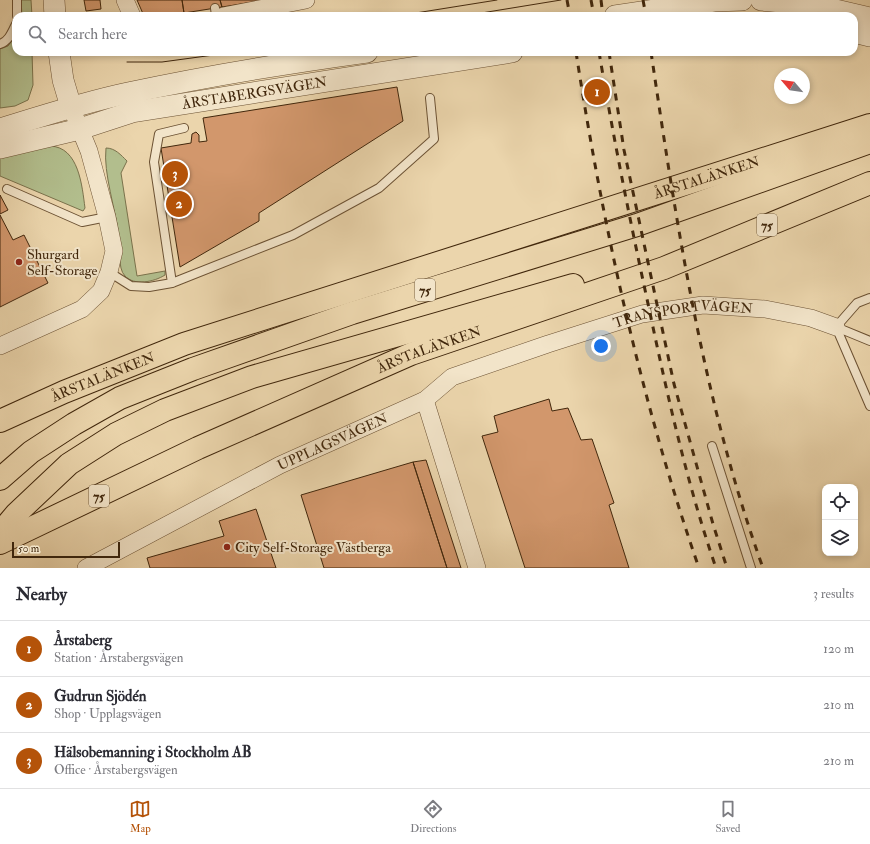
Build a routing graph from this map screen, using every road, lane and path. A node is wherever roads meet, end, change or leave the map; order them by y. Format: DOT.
graph roads {
  1 [pos="17,0"];
  2 [pos="54,0"];
  3 [pos="125,0"];
  4 [pos="742,0"];
  5 [pos="760,0"];
  6 [pos="296,1"];
  7 [pos="17,12"];
  8 [pos="55,12"];
  9 [pos="130,12"];
  10 [pos="224,12"];
  11 [pos="642,12"];
  12 [pos="841,12"];
  13 [pos="858,18"];
  14 [pos="12,32"];
  15 [pos="870,36"];
  16 [pos="0,44"];
  17 [pos="60,56"];
  18 [pos="337,56"];
  19 [pos="487,56"];
  20 [pos="430,98"];
  21 [pos="71,107"];
  22 [pos="870,125"];
  23 [pos="0,128"];
  24 [pos="184,128"];
  25 [pos="80,129"];
  26 [pos="870,142"];
  27 [pos="0,148"];
  28 [pos="870,183"];
  29 [pos="7,189"];
  30 [pos="107,217"];
  31 [pos="664,268"];
  32 [pos="109,272"];
  33 [pos="172,283"];
  34 [pos="870,298"];
  35 [pos="836,327"];
  36 [pos="870,341"];
  37 [pos="0,346"];
  38 [pos="425,400"];
  39 [pos="870,406"];
  40 [pos="0,422"];
  41 [pos="712,446"];
  42 [pos="0,479"];
  43 [pos="0,533"];
  44 [pos="0,543"];
  45 [pos="86,568"];
  46 [pos="477,568"];
  47 [pos="751,568"];
  1 -- 7 [label="lane"];
  2 -- 8 [label="street"];
  3 -- 9 [label="street"];
  4 -- 11 [label="street"];
  5 -- 12 [label="street"];
  6 -- 10 [label="street"];
  13 -- 15 [label="street"];
  14 -- 16 [label="lane"];
  17 -- 21 [label="street"];
  18 -- 21 [label="street, ÅRSTABERGSVÄGEN"];
  19 -- 25 [label="street, ÅRSTABERGSVÄGEN"];
  20 -- 33 [label="lane"];
  21 -- 23 [label="street, ÅRSTABERGSVÄGEN"];
  21 -- 25 [label="street"];
  22 -- 40 [label="highway, ÅRSTALÄNKEN / 75"];
  24 -- 33 [label="lane"];
  25 -- 27 [label="street, ÅRSTABERGSVÄGEN"];
  25 -- 30 [label="street"];
  26 -- 42 [label="highway, 75"];
  28 -- 31 [label="highway, ÅRSTALÄNKEN / 75"];
  29 -- 30 [label="lane"];
  30 -- 32 [label="street"];
  31 -- 43 [label="highway, 75"];
  31 -- 44 [label="highway, ÅRSTALÄNKEN / 75"];
  32 -- 33 [label="lane"];
  32 -- 37 [label="street"];
  34 -- 35 [label="lane"];
  35 -- 36 [label="lane"];
  35 -- 38 [label="street, TRANSPORTVÄGEN"];
  35 -- 39 [label="lane"];
  38 -- 45 [label="street, UPPLAGSVÄGEN"];
  38 -- 46 [label="street"];
  41 -- 47 [label="lane"];
}
